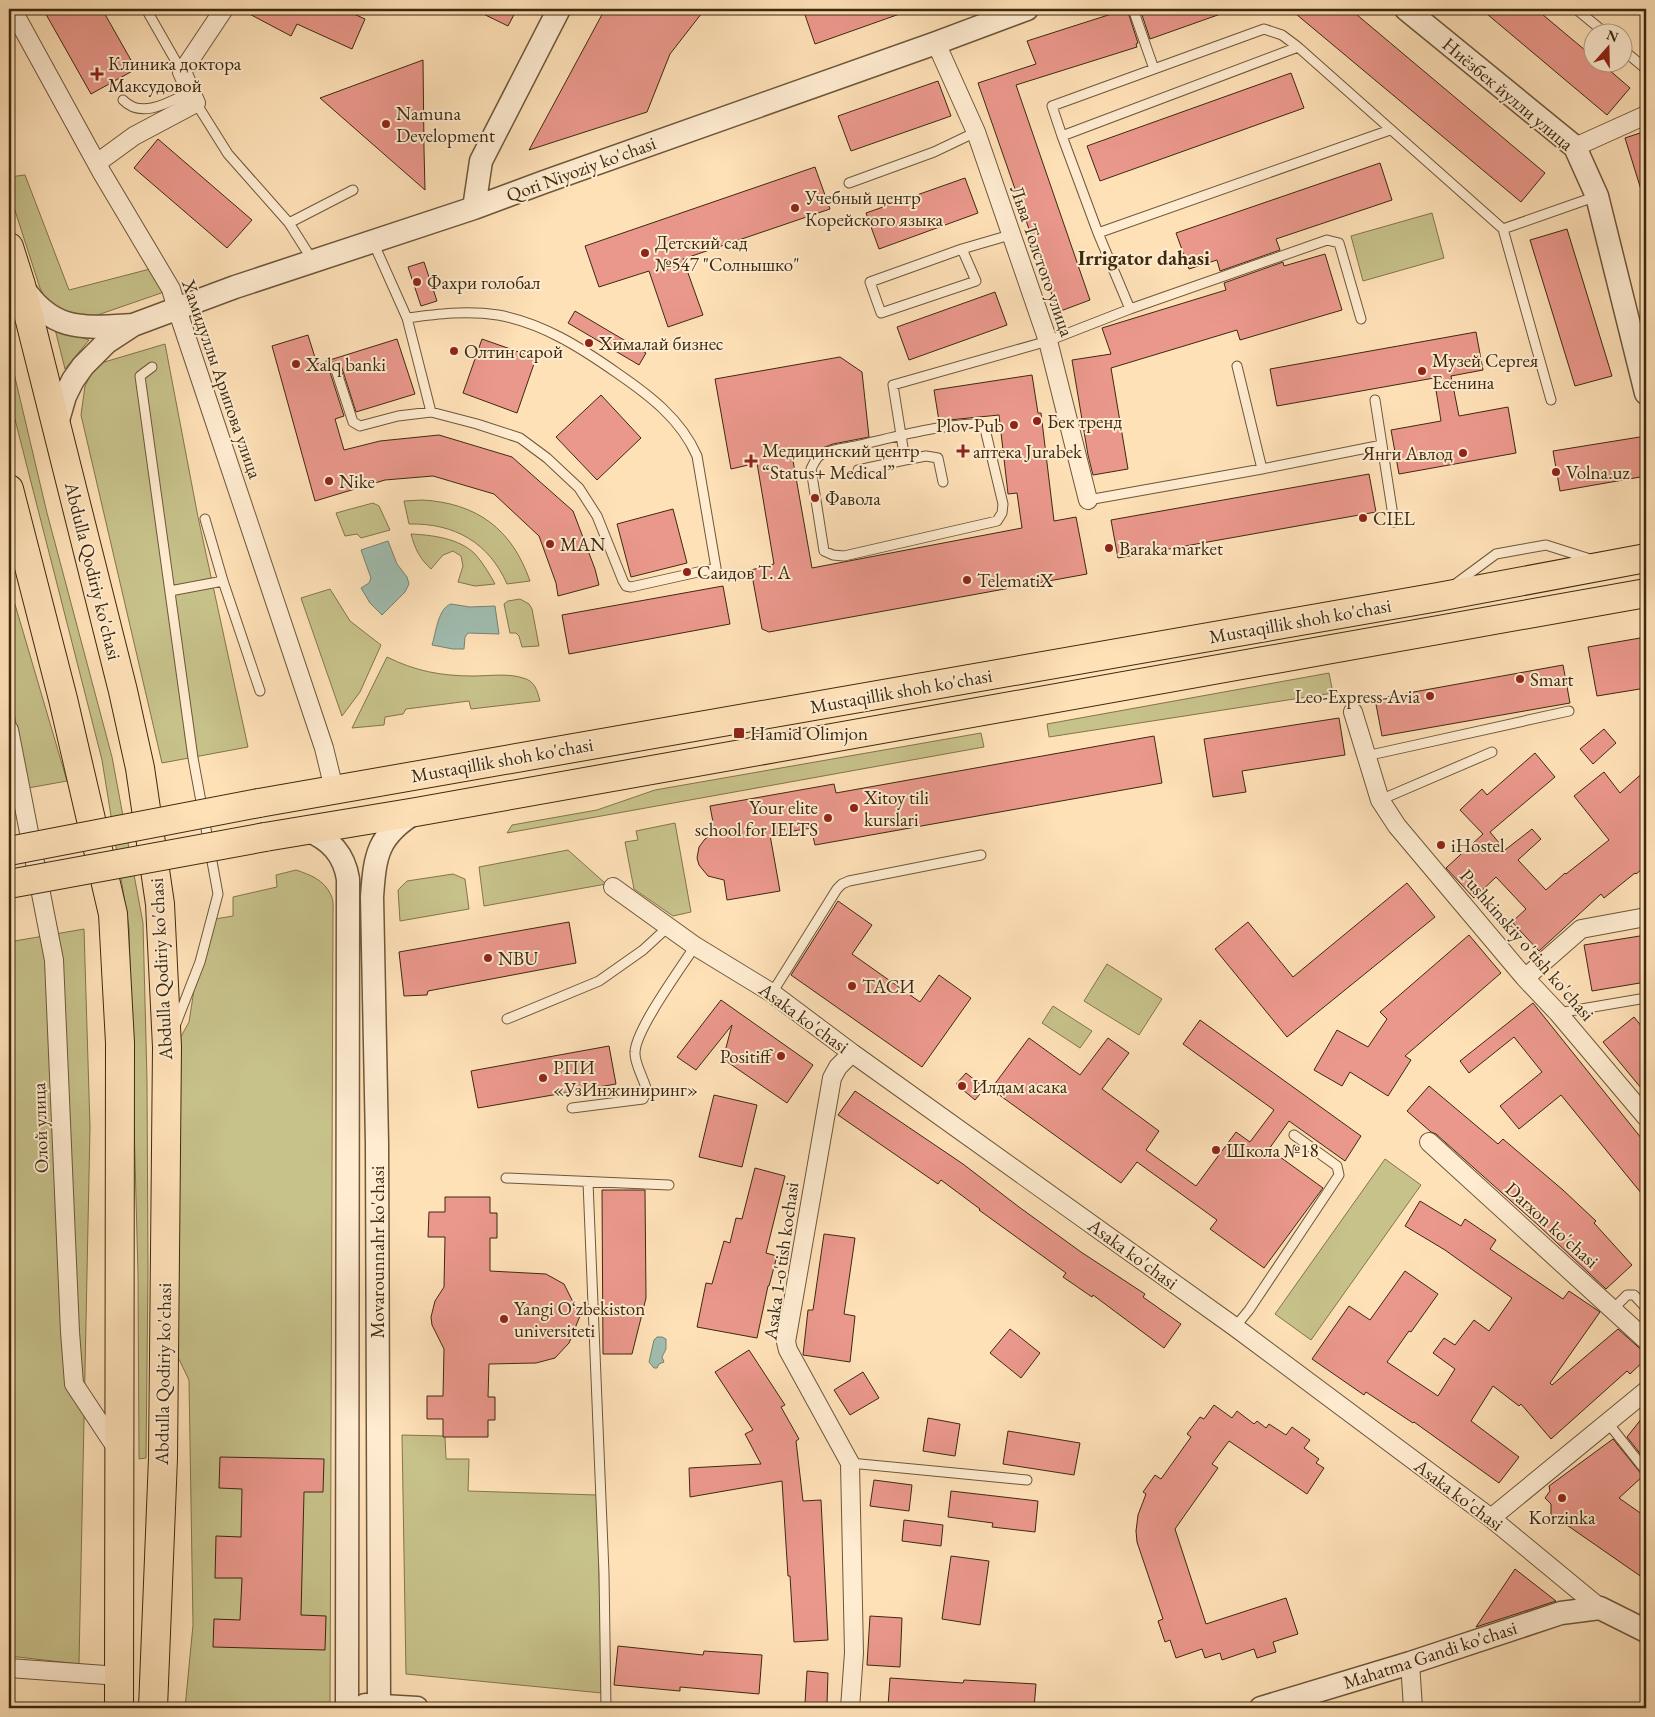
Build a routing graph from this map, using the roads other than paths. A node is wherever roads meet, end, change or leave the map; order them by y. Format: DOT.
graph roads {
  1 [pos="12,9"];
  2 [pos="146,9"];
  3 [pos="224,9"];
  4 [pos="559,9"];
  5 [pos="1027,9"];
  6 [pos="1133,9"];
  7 [pos="1406,9"];
  8 [pos="1576,9"];
  9 [pos="1592,22"];
  10 [pos="936,44"];
  11 [pos="1298,47"];
  12 [pos="1632,57"];
  13 [pos="1646,69"];
  14 [pos="1154,70"];
  15 [pos="182,72"];
  16 [pos="193,98"];
  17 [pos="123,100"];
  18 [pos="1646,115"];
  19 [pos="1390,130"];
  20 [pos="976,132"];
  21 [pos="1062,136"];
  22 [pos="1575,147"];
  23 [pos="97,163"];
  24 [pos="849,183"];
  25 [pos="353,190"];
  26 [pos="1598,196"];
  27 [pos="474,208"];
  28 [pos="289,223"];
  29 [pos="1503,229"];
  30 [pos="1098,233"];
  31 [pos="1010,235"];
  32 [pos="373,242"];
  33 [pos="9,247"];
  34 [pos="962,249"];
  35 [pos="313,261"];
  36 [pos="21,285"];
  37 [pos="1130,309"];
  38 [pos="177,310"];
  39 [pos="407,318"];
  40 [pos="1361,319"];
  41 [pos="133,324"];
  42 [pos="1048,341"];
  43 [pos="1237,366"];
  44 [pos="152,367"];
  45 [pos="335,367"];
  46 [pos="1646,393"];
  47 [pos="1375,400"];
  48 [pos="1551,400"];
  49 [pos="431,412"];
  50 [pos="56,427"];
  51 [pos="901,436"];
  52 [pos="1382,445"];
  53 [pos="905,460"];
  54 [pos="1262,469"];
  55 [pos="858,470"];
  56 [pos="943,482"];
  57 [pos="9,488"];
  58 [pos="1088,500"];
  59 [pos="206,518"];
  60 [pos="1394,522"];
  61 [pos="1646,558"];
  62 [pos="223,581"];
  63 [pos="170,592"];
  64 [pos="1646,593"];
  65 [pos="260,691"];
  66 [pos="1569,711"];
  67 [pos="1353,712"];
  68 [pos="9,730"];
  69 [pos="1492,752"];
  70 [pos="1366,756"];
  71 [pos="334,789"];
  72 [pos="1380,800"];
  73 [pos="416,812"];
  74 [pos="307,830"];
  75 [pos="9,851"];
  76 [pos="981,855"];
  77 [pos="9,884"];
  78 [pos="612,887"];
  79 [pos="1646,917"];
  80 [pos="668,927"];
  81 [pos="695,946"];
  82 [pos="1525,978"];
  83 [pos="772,993"];
  84 [pos="1646,998"];
  85 [pos="1558,1013"];
  86 [pos="507,1019"];
  87 [pos="167,1047"];
  88 [pos="852,1053"];
  89 [pos="572,1108"];
  90 [pos="1646,1117"];
  91 [pos="1294,1135"];
  92 [pos="1429,1142"];
  93 [pos="506,1178"];
  94 [pos="588,1182"];
  95 [pos="669,1185"];
  96 [pos="1646,1308"];
  97 [pos="1613,1309"];
  98 [pos="1236,1327"];
  99 [pos="1646,1340"];
  100 [pos="1646,1391"];
  101 [pos="1608,1423"];
  102 [pos="120,1454"];
  103 [pos="850,1463"];
  104 [pos="1646,1471"];
  105 [pos="1027,1480"];
  106 [pos="1491,1518"];
  107 [pos="1600,1608"];
  108 [pos="1646,1631"];
  109 [pos="1410,1663"];
  110 [pos="9,1668"];
  111 [pos="119,1676"];
  112 [pos="155,1678"];
  113 [pos="347,1706"];
  114 [pos="379,1707"];
  115 [pos="119,1708"];
  116 [pos="153,1708"];
  117 [pos="417,1708"];
  118 [pos="606,1708"];
  119 [pos="850,1708"];
  120 [pos="1261,1708"];
  121 [pos="1413,1708"];
  1 -- 23 [label="street, Хамидуллы Арипова улица"];
  2 -- 15 [label="lane"];
  3 -- 15 [label="street"];
  4 -- 27 [label="street"];
  5 -- 10 [label="street, Qori Niyoziy ko'chasi"];
  6 -- 14 [label="lane"];
  7 -- 22 [label="street, Ниёзбек йулли улица"];
  8 -- 9 [label="lane"];
  10 -- 20 [label="street, Льва Толстого улица"];
  10 -- 27 [label="street, Qori Niyoziy ko'chasi"];
  11 -- 14 [label="lane"];
  11 -- 19 [label="lane"];
  11 -- 21 [label="lane"];
  12 -- 13 [label="lane"];
  14 -- 21 [label="lane"];
  15 -- 16 [label="street"];
  16 -- 17 [label="lane"];
  16 -- 23 [label="street"];
  16 -- 28 [label="lane"];
  18 -- 22 [label="street"];
  19 -- 29 [label="lane"];
  19 -- 30 [label="lane"];
  20 -- 24 [label="lane"];
  20 -- 31 [label="street, Льва Толстого улица"];
  21 -- 30 [label="lane"];
  22 -- 26 [label="street, Ниёзбек йулли улица"];
  23 -- 38 [label="street, Хамидуллы Арипова улица"];
  25 -- 28 [label="lane"];
  26 -- 29 [label="lane"];
  26 -- 46 [label="street, Ниёзбек йулли улица"];
  27 -- 32 [label="street, Qori Niyoziy ko'chasi"];
  28 -- 35 [label="lane"];
  29 -- 48 [label="lane"];
  30 -- 37 [label="lane"];
  31 -- 34 [label="lane"];
  31 -- 42 [label="street, Льва Толстого улица"];
  32 -- 35 [label="street, Qori Niyoziy ko'chasi"];
  32 -- 39 [label="lane"];
  33 -- 36 [label="main road, Abdulla Qodiriy ko'chasi"];
  34 -- 34 [label="lane"];
  35 -- 38 [label="street, Qori Niyoziy ko'chasi"];
  36 -- 41 [label="street, Qori Niyoziy ko'chasi"];
  36 -- 50 [label="main road, Abdulla Qodiriy ko'chasi"];
  37 -- 40 [label="lane"];
  37 -- 42 [label="lane"];
  38 -- 41 [label="street, Qori Niyoziy ko'chasi"];
  38 -- 71 [label="street, Хамидуллы Арипова улица"];
  39 -- 49 [label="lane"];
  39 -- 49 [label="lane"];
  41 -- 50 [label="street, Qori Niyoziy ko'chasi"];
  42 -- 51 [label="lane"];
  42 -- 58 [label="street, Льва Толстого улица"];
  43 -- 54 [label="lane"];
  44 -- 63 [label="lane"];
  45 -- 49 [label="lane"];
  47 -- 52 [label="lane"];
  50 -- 87 [label="main road, Abdulla Qodiriy ko'chasi"];
  51 -- 51 [label="lane"];
  51 -- 53 [label="lane"];
  52 -- 54 [label="lane"];
  52 -- 60 [label="lane"];
  53 -- 55 [label="lane"];
  53 -- 56 [label="lane"];
  54 -- 58 [label="lane"];
  57 -- 102 [label="main road"];
  59 -- 62 [label="lane"];
  61 -- 71 [label="main road, Mustaqillik shoh ko'chasi"];
  62 -- 63 [label="lane"];
  62 -- 65 [label="lane"];
  63 -- 87 [label="lane"];
  64 -- 73 [label="main road, Mustaqillik shoh ko'chasi"];
  66 -- 70 [label="lane"];
  67 -- 70 [label="street, Pushkinskiy o'tish ko'chasi"];
  68 -- 102 [label="street, Олой улица"];
  69 -- 72 [label="lane"];
  70 -- 72 [label="street, Pushkinskiy o'tish ko'chasi"];
  71 -- 75 [label="main road, Mustaqillik shoh ko'chasi, bridge"];
  72 -- 82 [label="street, Pushkinskiy o'tish ko'chasi"];
  73 -- 74 [label="main road, Mustaqillik shoh ko'chasi"];
  73 -- 114 [label="street, Movarounnahr ko'chasi"];
  74 -- 77 [label="main road, Mustaqillik shoh ko'chasi, bridge"];
  74 -- 113 [label="street, Movarounnahr ko'chasi"];
  76 -- 83 [label="lane"];
  78 -- 80 [label="street, Asaka ko'chasi"];
  79 -- 82 [label="street"];
  80 -- 81 [label="street, Asaka ko'chasi"];
  80 -- 86 [label="lane"];
  81 -- 83 [label="street, Asaka ko'chasi"];
  81 -- 89 [label="lane"];
  82 -- 85 [label="street, Pushkinskiy o'tish ko'chasi"];
  83 -- 88 [label="street, Asaka ko'chasi"];
  84 -- 85 [label="lane"];
  85 -- 90 [label="street, Pushkinskiy o'tish ko'chasi"];
  87 -- 112 [label="main road, Abdulla Qodiriy ko'chasi"];
  88 -- 98 [label="street, Asaka ko'chasi"];
  88 -- 103 [label="street, Asaka 1-o'tish kochasi"];
  91 -- 98 [label="lane"];
  92 -- 97 [label="street, Darxon ko'chasi"];
  93 -- 94 [label="lane"];
  94 -- 95 [label="lane"];
  94 -- 118 [label="lane"];
  96 -- 97 [label="lane"];
  97 -- 99 [label="street, Darxon ko'chasi"];
  98 -- 106 [label="street, Asaka ko'chasi"];
  100 -- 101 [label="street"];
  101 -- 104 [label="lane"];
  101 -- 106 [label="street"];
  102 -- 111 [label="main road"];
  103 -- 105 [label="lane"];
  103 -- 119 [label="street, Asaka 1-o'tish kochasi"];
  106 -- 107 [label="street, Asaka ko'chasi"];
  107 -- 108 [label="street, Asaka ko'chasi"];
  107 -- 109 [label="street, Mahatma Gandi ko'chasi"];
  109 -- 120 [label="street, Mahatma Gandi ko'chasi"];
  109 -- 121 [label="street"];
  110 -- 111 [label="street"];
  111 -- 112 [label="main road"];
  111 -- 115 [label="main road"];
  112 -- 116 [label="main road, Abdulla Qodiriy ko'chasi"];
  113 -- 114 [label="street"];
  114 -- 117 [label="street"];
}
